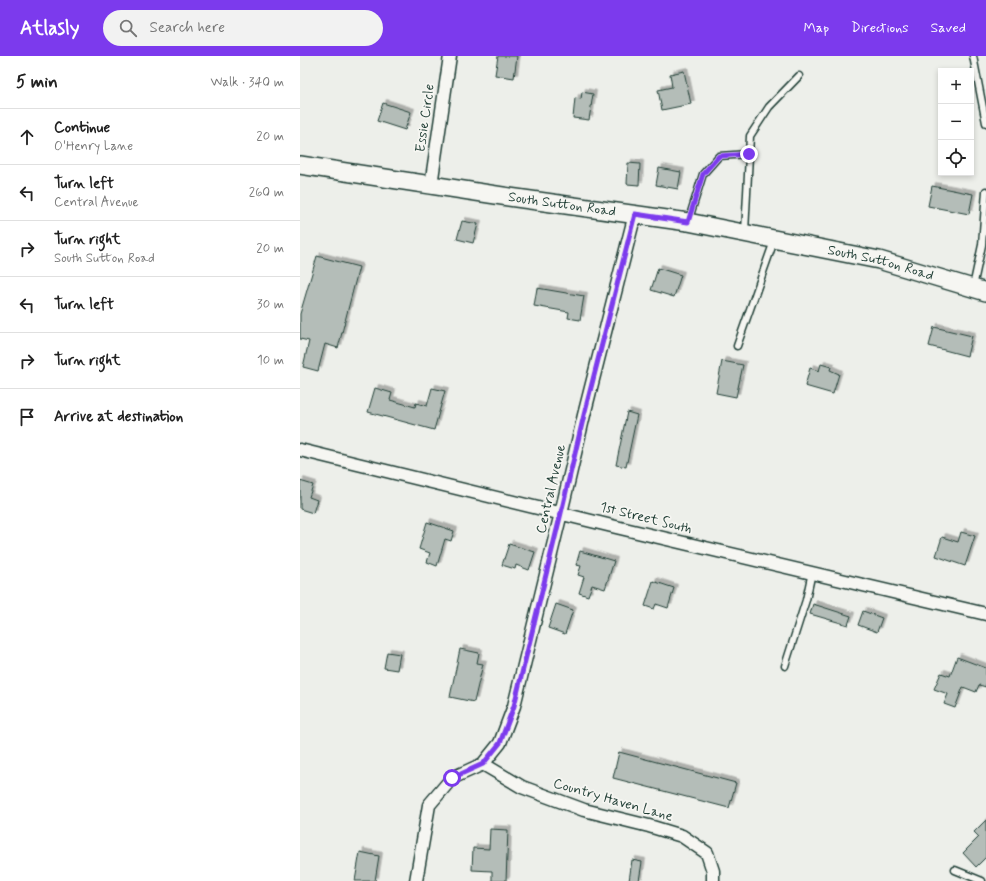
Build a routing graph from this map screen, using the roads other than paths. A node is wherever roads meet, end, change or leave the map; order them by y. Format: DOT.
graph roads {
  1 [pos="450,56"];
  2 [pos="973,56"];
  3 [pos="799,76"];
  4 [pos="986,123"];
  5 [pos="749,154"];
  6 [pos="300,165"];
  7 [pos="431,185"];
  8 [pos="986,191"];
  9 [pos="635,214"];
  10 [pos="688,222"];
  11 [pos="745,233"];
  12 [pos="774,239"];
  13 [pos="979,290"];
  14 [pos="737,346"];
  15 [pos="300,450"];
  16 [pos="561,513"];
  17 [pos="812,572"];
  18 [pos="986,614"];
  19 [pos="785,666"];
  20 [pos="483,764"];
  21 [pos="955,870"];
  22 [pos="416,881"];
  23 [pos="713,881"];
  24 [pos="982,881"];
  1 -- 7 [label="street, Essie Circle"];
  2 -- 4 [label="lane"];
  3 -- 5 [label="lane"];
  5 -- 10 [label="lane"];
  5 -- 11 [label="lane"];
  6 -- 7 [label="main road, South Sutton Road"];
  7 -- 9 [label="main road, South Sutton Road"];
  8 -- 13 [label="lane"];
  9 -- 10 [label="main road, South Sutton Road"];
  9 -- 16 [label="street, Central Avenue"];
  10 -- 11 [label="main road, South Sutton Road"];
  11 -- 12 [label="main road, South Sutton Road"];
  12 -- 13 [label="main road, South Sutton Road"];
  12 -- 14 [label="lane"];
  15 -- 16 [label="street, 1st Street South"];
  16 -- 17 [label="street, 1st Street South"];
  16 -- 20 [label="street, Central Avenue"];
  17 -- 18 [label="street, 1st Street South"];
  17 -- 19 [label="lane"];
  20 -- 22 [label="street"];
  20 -- 23 [label="street, Country Haven Lane"];
  21 -- 24 [label="lane"];
}
